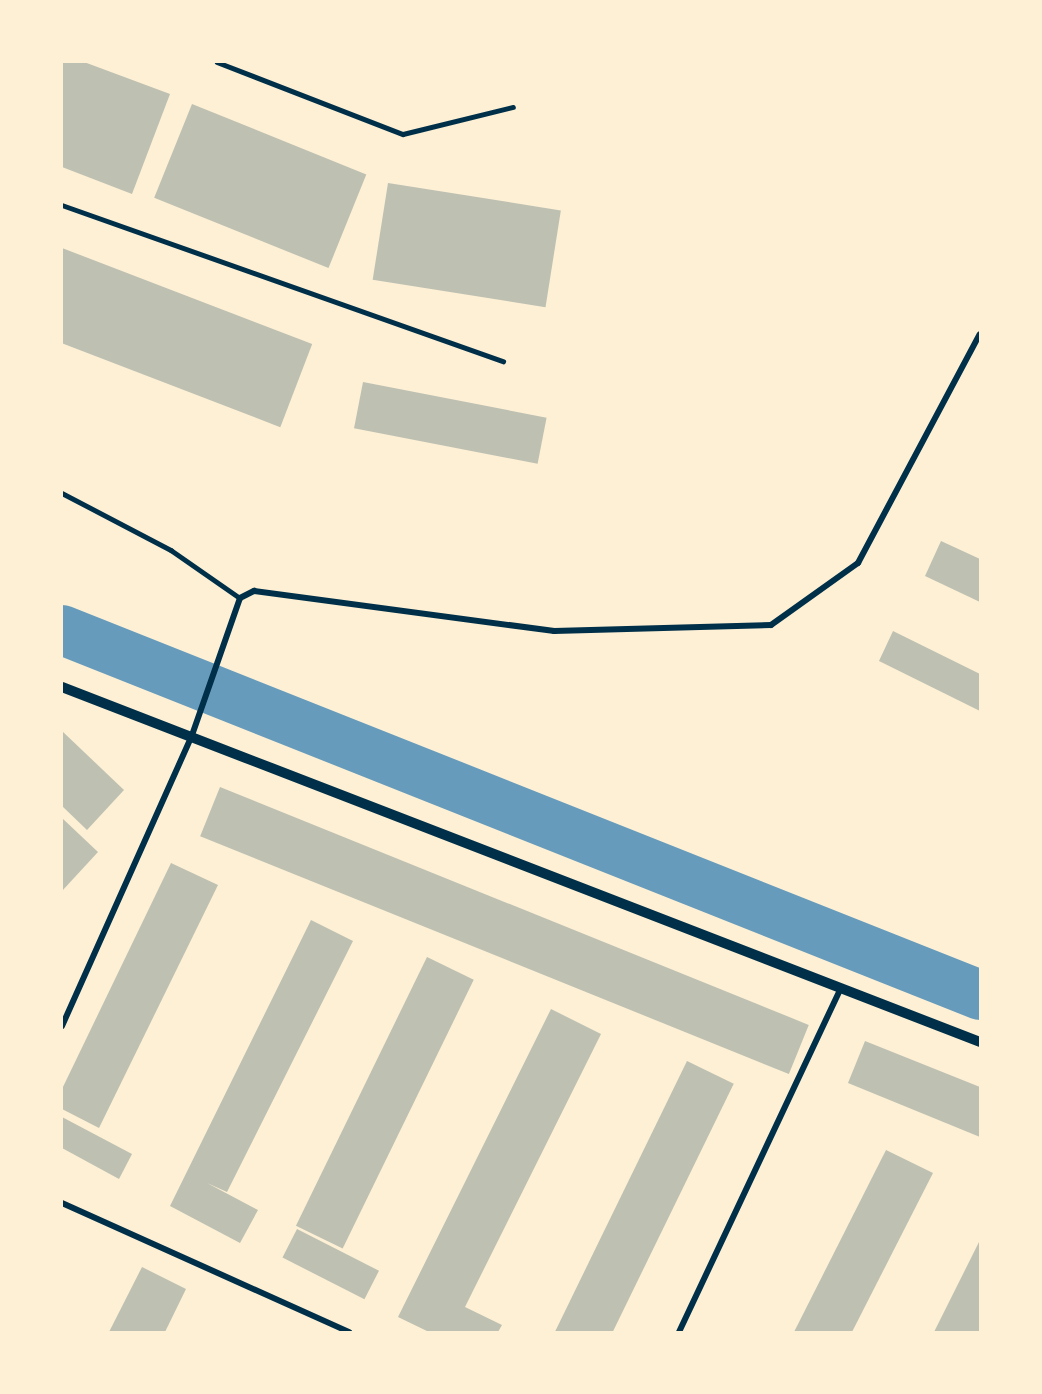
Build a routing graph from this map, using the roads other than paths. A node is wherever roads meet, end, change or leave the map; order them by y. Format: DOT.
graph roads {
  1 [pos="217,62"];
  2 [pos="513,107"];
  3 [pos="62,205"];
  4 [pos="981,334"];
  5 [pos="503,362"];
  6 [pos="62,493"];
  7 [pos="240,598"];
  8 [pos="62,687"];
  9 [pos="191,737"];
  10 [pos="842,987"];
  11 [pos="62,1026"];
  12 [pos="981,1042"];
  13 [pos="62,1203"];
  14 [pos="349,1332"];
  15 [pos="679,1332"];
  1 -- 2 [label="lane"];
  3 -- 5 [label="lane"];
  4 -- 7 [label="street"];
  6 -- 7 [label="lane"];
  7 -- 9 [label="street"];
  8 -- 9 [label="street"];
  9 -- 10 [label="street"];
  9 -- 11 [label="street"];
  10 -- 12 [label="street"];
  10 -- 15 [label="street"];
  13 -- 14 [label="street"];
}
